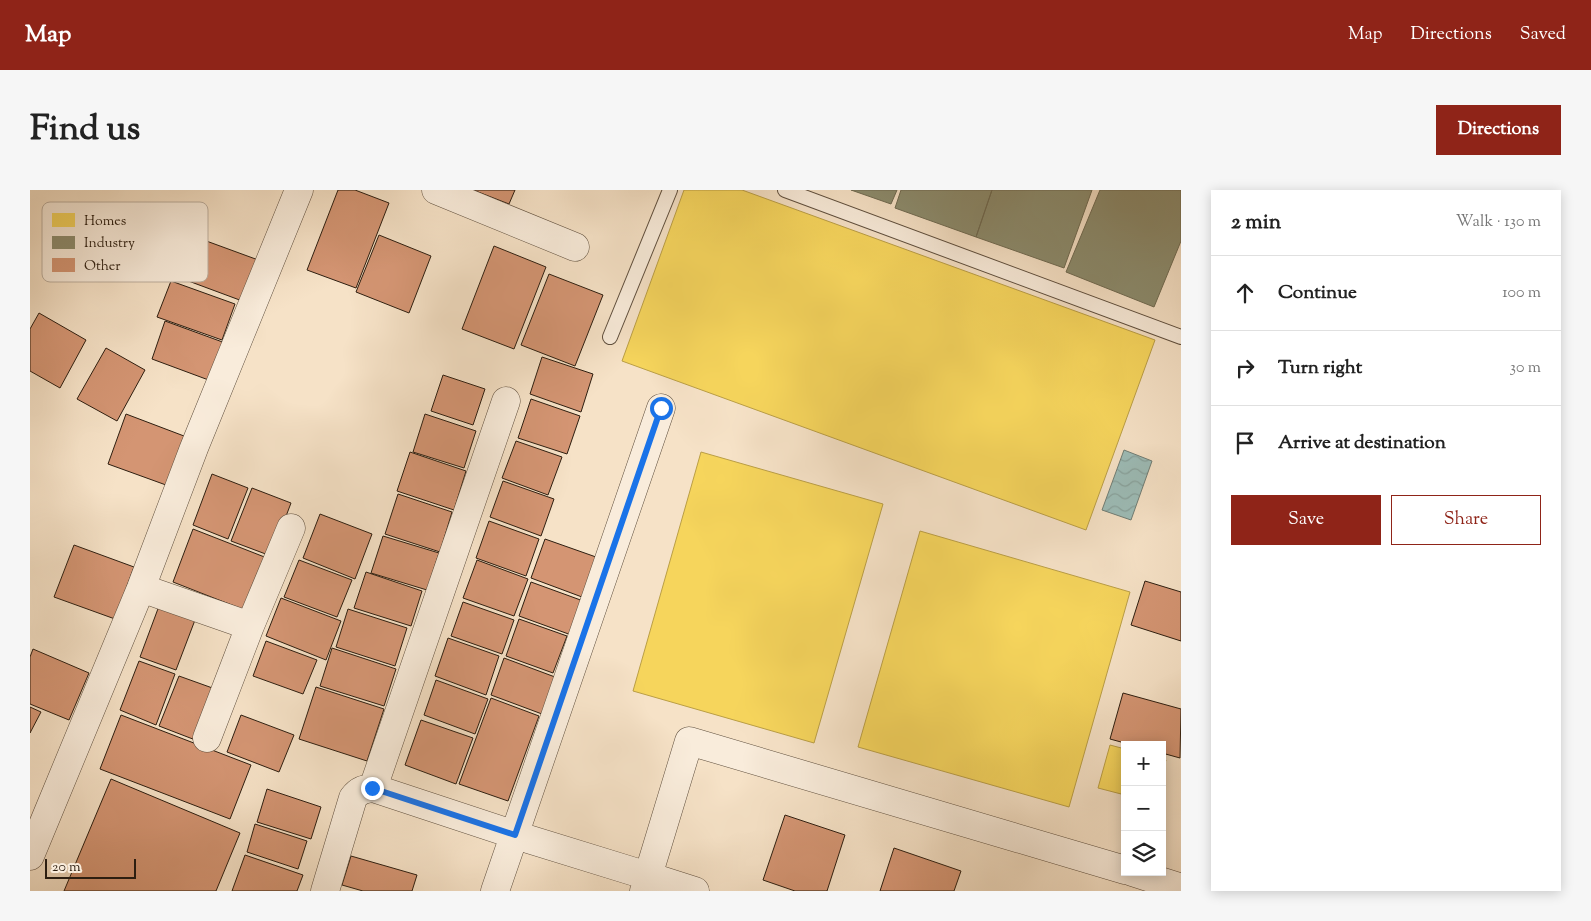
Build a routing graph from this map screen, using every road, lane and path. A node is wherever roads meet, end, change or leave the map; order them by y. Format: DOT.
graph roads {
  1 [pos="299,190"];
  2 [pos="436,190"];
  3 [pos="670,190"];
  4 [pos="785,190"];
  5 [pos="575,247"];
  6 [pos="610,337"];
  7 [pos="1181,337"];
  8 [pos="506,401"];
  9 [pos="661,408"];
  10 [pos="291,528"];
  11 [pos="141,588"];
  12 [pos="250,626"];
  13 [pos="207,738"];
  14 [pos="372,788"];
  15 [pos="36,829"];
  16 [pos="515,835"];
  17 [pos="30,856"];
  18 [pos="1121,869"];
  19 [pos="1150,876"];
  20 [pos="1177,882"];
  21 [pos="646,884"];
  22 [pos="325,891"];
  23 [pos="495,891"];
  24 [pos="695,891"];
  1 -- 11 [label="street"];
  2 -- 5 [label="street"];
  3 -- 6 [label="lane"];
  4 -- 7 [label="lane"];
  8 -- 14 [label="street"];
  9 -- 16 [label="street"];
  10 -- 12 [label="street"];
  11 -- 12 [label="street"];
  11 -- 15 [label="street"];
  12 -- 13 [label="street"];
  14 -- 16 [label="street"];
  14 -- 22 [label="street"];
  15 -- 17 [label="street"];
  16 -- 21 [label="street"];
  16 -- 23 [label="street"];
  18 -- 21 [label="street"];
  19 -- 20 [label="street"];
  21 -- 24 [label="street"];
}
